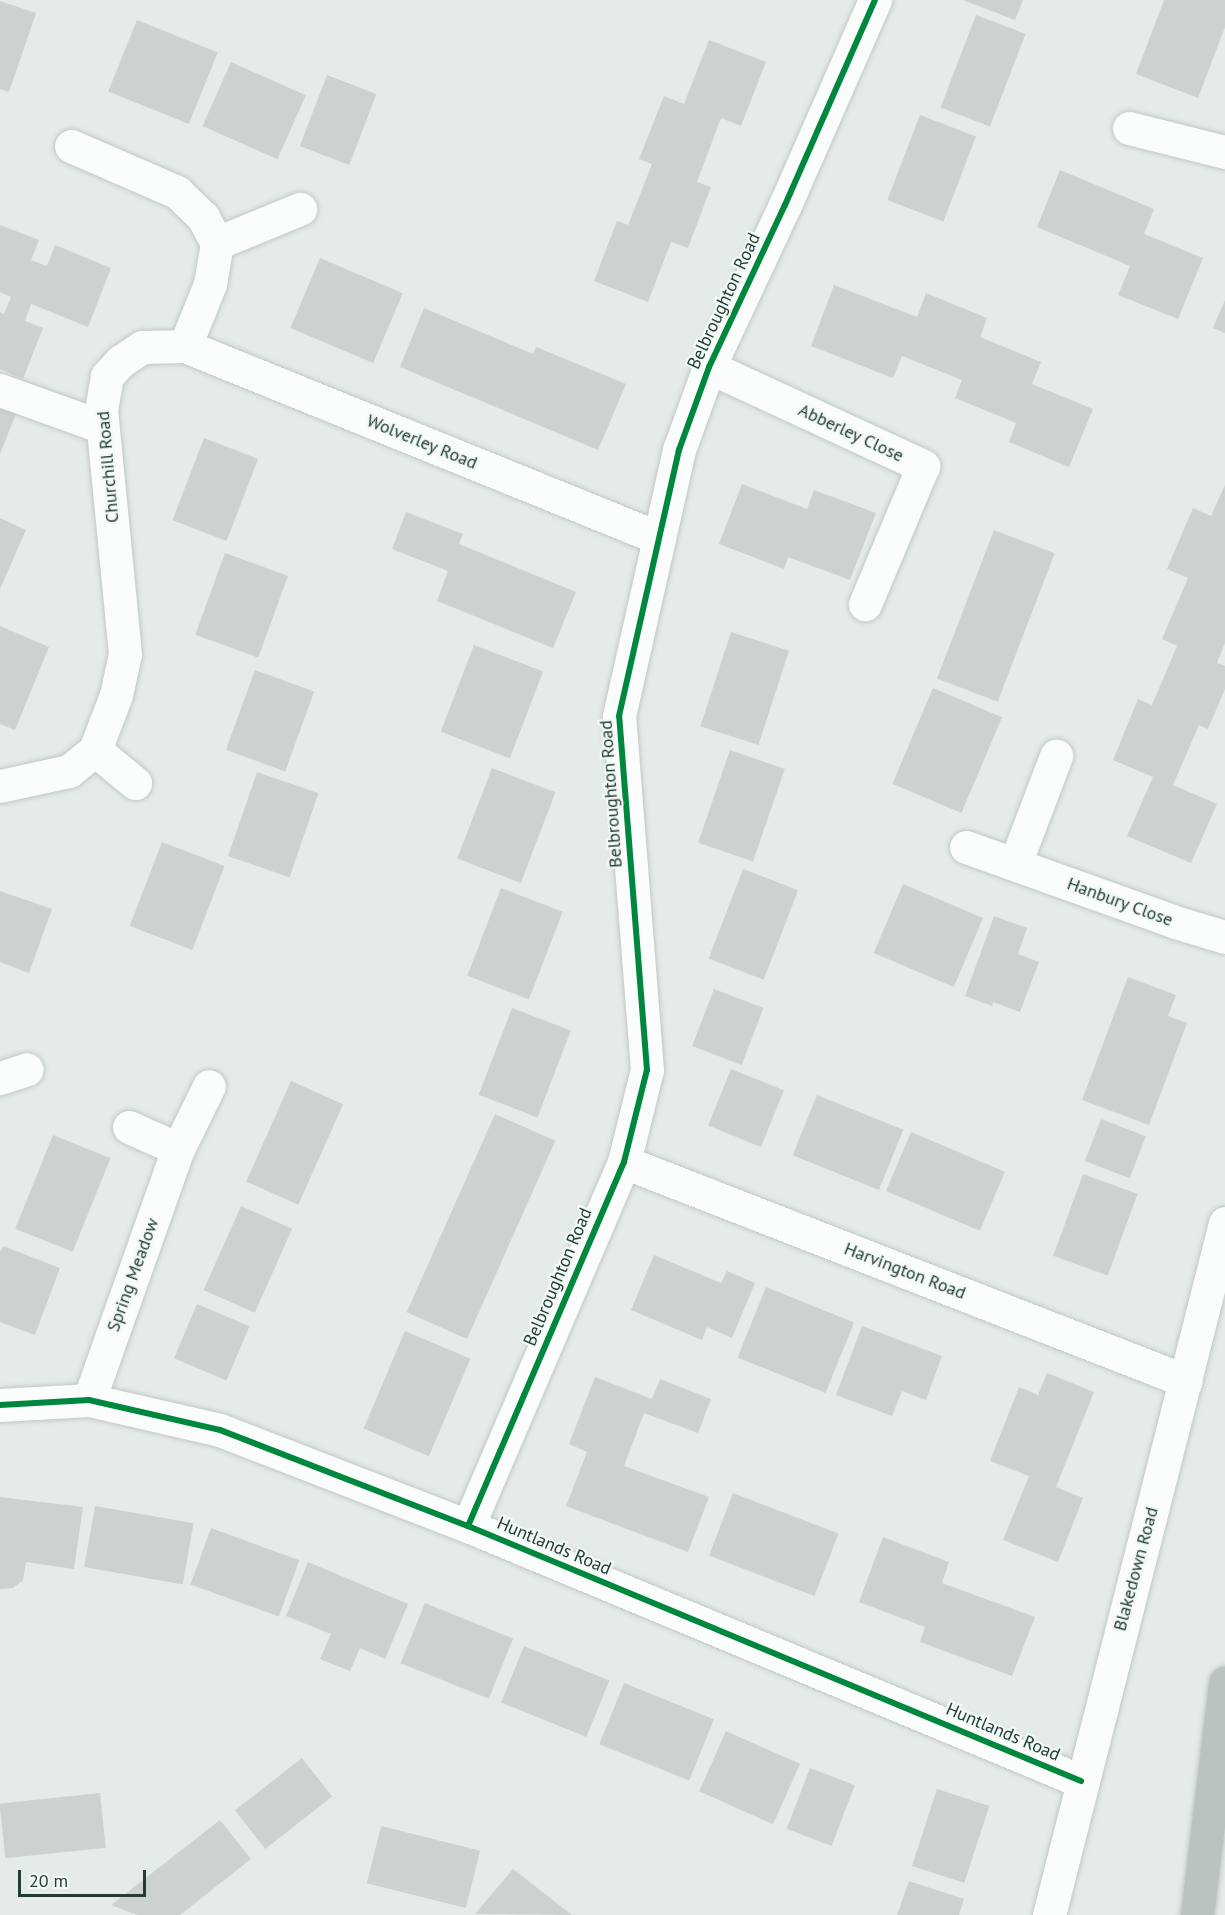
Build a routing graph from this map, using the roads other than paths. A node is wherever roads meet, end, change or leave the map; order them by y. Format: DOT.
graph roads {
  1 [pos="875,0"];
  2 [pos="1129,128"];
  3 [pos="71,146"];
  4 [pos="1225,152"];
  5 [pos="300,209"];
  6 [pos="217,243"];
  7 [pos="185,346"];
  8 [pos="709,367"];
  9 [pos="0,390"];
  10 [pos="103,427"];
  11 [pos="659,538"];
  12 [pos="865,604"];
  13 [pos="95,750"];
  14 [pos="1056,756"];
  15 [pos="135,783"];
  16 [pos="0,786"];
  17 [pos="966,847"];
  18 [pos="1015,864"];
  19 [pos="1225,936"];
  20 [pos="209,1086"];
  21 [pos="129,1127"];
  22 [pos="178,1149"];
  23 [pos="624,1162"];
  24 [pos="1225,1223"];
  25 [pos="1186,1381"];
  26 [pos="89,1400"];
  27 [pos="0,1405"];
  28 [pos="468,1526"];
  29 [pos="1225,1683"];
  30 [pos="1081,1780"];
  31 [pos="1049,1915"];
  32 [pos="1197,1915"];
  1 -- 8 [label="street, Belbroughton Road"];
  2 -- 4 [label="street"];
  3 -- 6 [label="street"];
  5 -- 6 [label="street"];
  6 -- 7 [label="street"];
  7 -- 10 [label="street, Churchill Road"];
  7 -- 11 [label="street, Wolverley Road"];
  8 -- 11 [label="street, Belbroughton Road"];
  8 -- 12 [label="street, Abberley Close"];
  9 -- 10 [label="street"];
  10 -- 13 [label="street, Churchill Road"];
  11 -- 23 [label="street, Belbroughton Road"];
  13 -- 15 [label="street"];
  13 -- 16 [label="street"];
  14 -- 18 [label="street"];
  17 -- 18 [label="street, Hanbury Close"];
  18 -- 19 [label="street, Hanbury Close"];
  20 -- 22 [label="street, Spring Meadow"];
  21 -- 22 [label="street"];
  22 -- 26 [label="street, Spring Meadow"];
  23 -- 25 [label="street, Harvington Road"];
  23 -- 28 [label="street, Belbroughton Road"];
  24 -- 25 [label="street, Blakedown Road"];
  25 -- 30 [label="street, Blakedown Road"];
  26 -- 27 [label="street, Huntlands Road"];
  26 -- 28 [label="street, Huntlands Road"];
  28 -- 30 [label="street, Huntlands Road"];
  29 -- 32 [label="highway"];
  30 -- 31 [label="street, Blakedown Road"];
}
